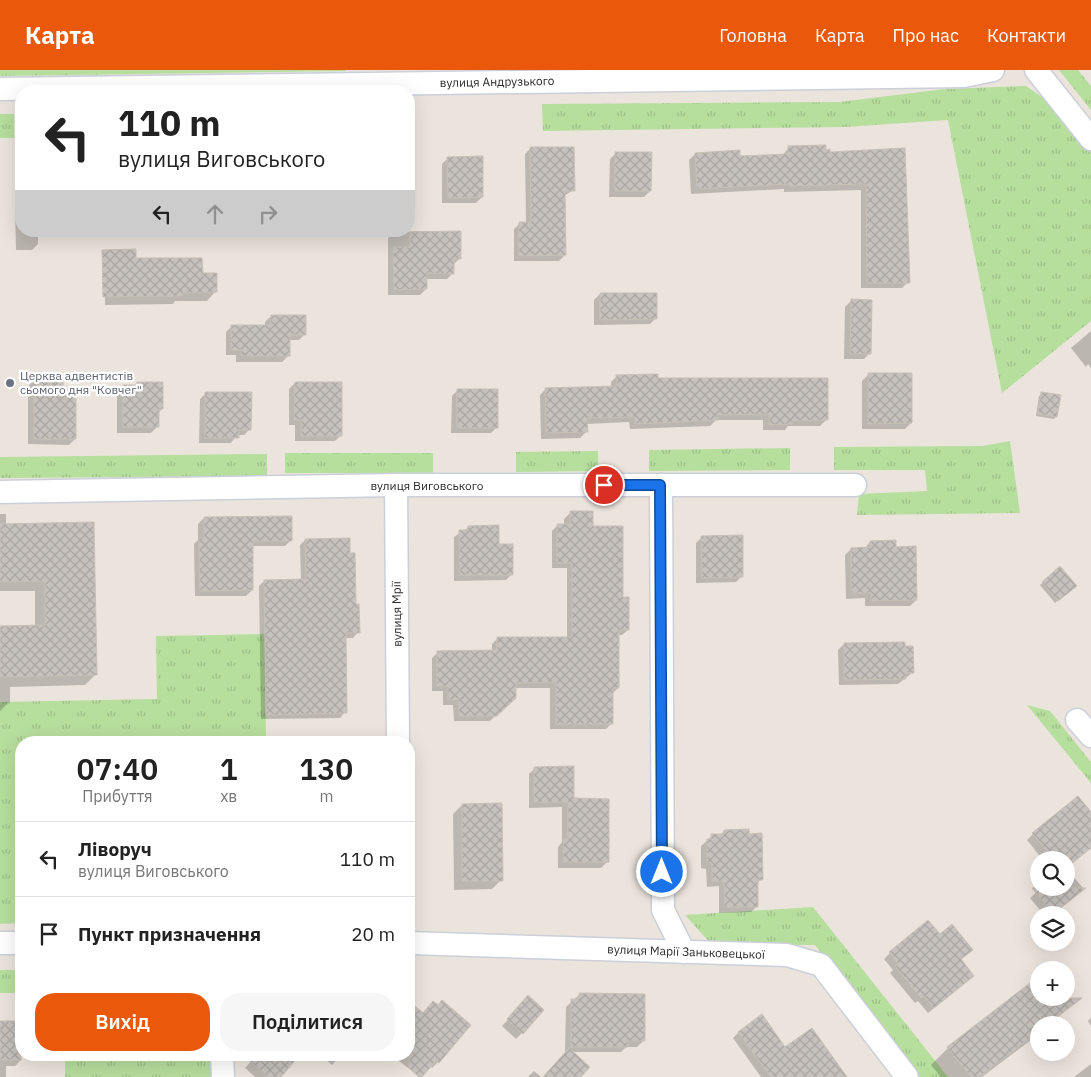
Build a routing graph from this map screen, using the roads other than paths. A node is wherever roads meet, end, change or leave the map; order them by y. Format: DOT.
graph roads {
  1 [pos="993,70"];
  2 [pos="1036,70"];
  3 [pos="297,85"];
  4 [pos="0,89"];
  5 [pos="15,89"];
  6 [pos="1091,139"];
  7 [pos="396,485"];
  8 [pos="660,485"];
  9 [pos="855,485"];
  10 [pos="0,492"];
  11 [pos="398,736"];
  12 [pos="415,941"];
  13 [pos="0,943"];
  14 [pos="15,943"];
  15 [pos="684,952"];
  16 [pos="222,1061"];
  17 [pos="222,1077"];
  18 [pos="907,1077"];
  1 -- 3 [label="street, вулиця Андрузького"];
  2 -- 6 [label="street"];
  4 -- 5 [label="street, вулиця Андрузького"];
  7 -- 8 [label="street, вулиця Виговського"];
  7 -- 10 [label="street, вулиця Виговського"];
  7 -- 11 [label="street, вулиця Мрії"];
  8 -- 9 [label="street, вулиця Виговського"];
  8 -- 15 [label="street"];
  12 -- 15 [label="street, вулиця Марії Заньковецької"];
  13 -- 14 [label="street"];
  15 -- 18 [label="street, вулиця Марії Заньковецької"];
  16 -- 17 [label="street"];
}
